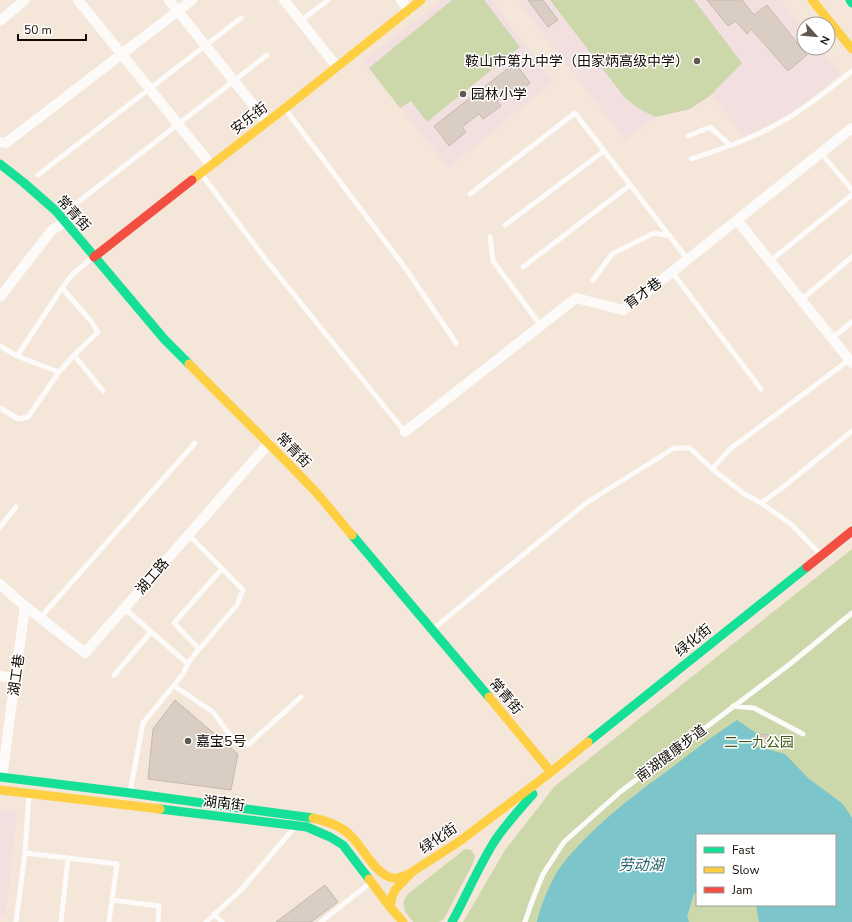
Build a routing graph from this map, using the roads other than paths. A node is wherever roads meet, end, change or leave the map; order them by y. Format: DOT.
graph roads {
  1 [pos="25,0"];
  2 [pos="78,0"];
  3 [pos="169,0"];
  4 [pos="192,0"];
  5 [pos="284,0"];
  6 [pos="328,0"];
  7 [pos="401,0"];
  8 [pos="421,0"];
  9 [pos="812,0"];
  10 [pos="850,0"];
  11 [pos="852,3"];
  12 [pos="409,10"];
  13 [pos="178,11"];
  14 [pos="240,18"];
  15 [pos="0,21"];
  16 [pos="301,21"];
  17 [pos="205,45"];
  18 [pos="852,49"];
  19 [pos="121,54"];
  20 [pos="267,55"];
  21 [pos="337,67"];
  22 [pos="852,71"];
  23 [pos="234,81"];
  24 [pos="149,89"];
  25 [pos="284,109"];
  26 [pos="267,122"];
  27 [pos="178,124"];
  28 [pos="852,128"];
  29 [pos="688,136"];
  30 [pos="0,142"];
  31 [pos="730,145"];
  32 [pos="604,151"];
  33 [pos="821,153"];
  34 [pos="691,159"];
  35 [pos="0,164"];
  36 [pos="211,165"];
  37 [pos="201,173"];
  38 [pos="38,175"];
  39 [pos="630,185"];
  40 [pos="852,190"];
  41 [pos="470,194"];
  42 [pos="852,195"];
  43 [pos="72,206"];
  44 [pos="737,220"];
  45 [pos="65,222"];
  46 [pos="505,225"];
  47 [pos="670,236"];
  48 [pos="490,237"];
  49 [pos="94,257"];
  50 [pos="852,257"];
  51 [pos="688,260"];
  52 [pos="770,261"];
  53 [pos="523,268"];
  54 [pos="672,272"];
  55 [pos="594,280"];
  56 [pos="62,288"];
  57 [pos="0,297"];
  58 [pos="801,300"];
  59 [pos="852,322"];
  60 [pos="541,326"];
  61 [pos="832,338"];
  62 [pos="456,343"];
  63 [pos="0,346"];
  64 [pos="74,355"];
  65 [pos="17,356"];
  66 [pos="851,362"];
  67 [pos="59,372"];
  68 [pos="761,389"];
  69 [pos="103,391"];
  70 [pos="0,408"];
  71 [pos="852,431"];
  72 [pos="405,432"];
  73 [pos="195,443"];
  74 [pos="268,443"];
  75 [pos="712,469"];
  76 [pos="761,503"];
  77 [pos="16,507"];
  78 [pos="0,527"];
  79 [pos="852,531"];
  80 [pos="188,534"];
  81 [pos="822,555"];
  82 [pos="222,569"];
  83 [pos="0,584"];
  84 [pos="0,594"];
  85 [pos="13,596"];
  86 [pos="25,606"];
  87 [pos="124,608"];
  88 [pos="852,613"];
  89 [pos="40,618"];
  90 [pos="432,629"];
  91 [pos="151,632"];
  92 [pos="199,649"];
  93 [pos="188,664"];
  94 [pos="114,675"];
  95 [pos="0,676"];
  96 [pos="15,678"];
  97 [pos="174,686"];
  98 [pos="301,697"];
  99 [pos="733,706"];
  100 [pos="803,734"];
  101 [pos="551,772"];
  102 [pos="1,777"];
  103 [pos="0,790"];
  104 [pos="29,793"];
  105 [pos="130,793"];
  106 [pos="296,826"];
  107 [pos="460,841"];
  108 [pos="25,853"];
  109 [pos="68,858"];
  110 [pos="482,862"];
  111 [pos="412,872"];
  112 [pos="371,882"];
  113 [pos="112,900"];
  114 [pos="390,907"];
  115 [pos="214,914"];
  116 [pos="452,921"];
  117 [pos="16,922"];
  118 [pos="61,922"];
  119 [pos="109,922"];
  120 [pos="158,922"];
  121 [pos="206,922"];
  122 [pos="222,922"];
  123 [pos="321,922"];
  124 [pos="403,922"];
  125 [pos="525,922"];
  1 -- 15 [label="street"];
  2 -- 19 [label="street"];
  3 -- 13 [label="street"];
  4 -- 13 [label="street"];
  5 -- 16 [label="street"];
  6 -- 16 [label="lane"];
  7 -- 12 [label="street"];
  8 -- 12 [label="main road, 安乐街"];
  9 -- 18 [label="main road"];
  10 -- 11 [label="main road"];
  12 -- 21 [label="main road, 安乐街"];
  13 -- 17 [label="street"];
  13 -- 19 [label="street"];
  14 -- 17 [label="lane"];
  16 -- 21 [label="street"];
  17 -- 23 [label="street"];
  17 -- 24 [label="lane"];
  19 -- 24 [label="street"];
  19 -- 30 [label="street"];
  20 -- 23 [label="lane"];
  21 -- 25 [label="main road, 安乐街"];
  22 -- 31 [label="lane"];
  23 -- 26 [label="street"];
  23 -- 27 [label="lane"];
  24 -- 27 [label="street"];
  24 -- 38 [label="lane"];
  25 -- 26 [label="main road, 安乐街"];
  25 -- 62 [label="lane"];
  26 -- 36 [label="main road, 安乐街"];
  27 -- 36 [label="street"];
  27 -- 43 [label="lane"];
  28 -- 33 [label="street, 育才巷"];
  29 -- 31 [label="lane"];
  31 -- 34 [label="lane"];
  32 -- 39 [label="lane"];
  32 -- 41 [label="lane"];
  32 -- 46 [label="lane"];
  33 -- 40 [label="lane"];
  33 -- 44 [label="street, 育才巷"];
  35 -- 45 [label="main road, 常青街"];
  36 -- 37 [label="main road, 安乐街"];
  37 -- 49 [label="main road, 安乐街"];
  37 -- 72 [label="lane"];
  39 -- 47 [label="lane"];
  39 -- 53 [label="lane"];
  42 -- 52 [label="lane"];
  44 -- 51 [label="street, 育才巷"];
  44 -- 52 [label="street"];
  45 -- 49 [label="main road, 常青街"];
  45 -- 57 [label="street"];
  47 -- 51 [label="lane"];
  47 -- 55 [label="lane"];
  48 -- 60 [label="lane"];
  49 -- 56 [label="lane"];
  49 -- 74 [label="main road, 常青街"];
  50 -- 58 [label="lane"];
  51 -- 54 [label="street, 育才巷"];
  52 -- 58 [label="street"];
  54 -- 60 [label="street, 育才巷"];
  54 -- 68 [label="lane"];
  56 -- 64 [label="lane"];
  56 -- 65 [label="lane"];
  58 -- 61 [label="street"];
  59 -- 61 [label="lane"];
  60 -- 72 [label="street, 育才巷"];
  61 -- 66 [label="street"];
  63 -- 65 [label="lane"];
  64 -- 67 [label="lane"];
  64 -- 69 [label="lane"];
  65 -- 67 [label="lane"];
  66 -- 75 [label="lane"];
  67 -- 70 [label="lane"];
  71 -- 76 [label="lane"];
  73 -- 89 [label="lane"];
  74 -- 80 [label="street, 湖工路"];
  74 -- 90 [label="main road, 常青街"];
  75 -- 76 [label="lane"];
  75 -- 90 [label="lane"];
  76 -- 81 [label="lane"];
  77 -- 78 [label="lane"];
  79 -- 81 [label="main road, 绿化街"];
  80 -- 82 [label="lane"];
  80 -- 87 [label="street, 湖工路"];
  81 -- 101 [label="main road, 绿化街"];
  82 -- 92 [label="lane"];
  82 -- 92 [label="lane"];
  83 -- 85 [label="street"];
  84 -- 85 [label="street"];
  85 -- 86 [label="street"];
  86 -- 89 [label="street, 湖工路"];
  86 -- 96 [label="street, 湖工巷"];
  87 -- 89 [label="street, 湖工路"];
  87 -- 91 [label="lane"];
  88 -- 99 [label="lane, 南湖健康步道"];
  90 -- 101 [label="main road, 常青街"];
  91 -- 93 [label="lane"];
  91 -- 94 [label="lane"];
  92 -- 93 [label="lane"];
  93 -- 97 [label="lane"];
  95 -- 96 [label="street"];
  96 -- 102 [label="street, 湖工巷"];
  97 -- 98 [label="lane"];
  97 -- 105 [label="lane"];
  99 -- 100 [label="lane"];
  99 -- 125 [label="lane, 南湖健康步道"];
  101 -- 107 [label="main road, 绿化街"];
  101 -- 110 [label="main road, 绿化街"];
  102 -- 105 [label="main road, 湖南街"];
  103 -- 104 [label="main road, 湖南街"];
  104 -- 106 [label="main road, 湖南街"];
  104 -- 108 [label="lane"];
  105 -- 111 [label="main road, 湖南街"];
  106 -- 112 [label="main road, 湖南街"];
  106 -- 115 [label="lane"];
  107 -- 110 [label="main road"];
  107 -- 111 [label="main road, 绿化街"];
  108 -- 109 [label="lane"];
  108 -- 117 [label="lane"];
  109 -- 113 [label="lane"];
  109 -- 118 [label="lane"];
  110 -- 116 [label="main road, 绿化街"];
  111 -- 114 [label="main road, 绿化街"];
  112 -- 114 [label="main road, 湖南街"];
  112 -- 123 [label="lane"];
  113 -- 119 [label="lane"];
  113 -- 120 [label="lane"];
  114 -- 124 [label="main road, 湖南街"];
  115 -- 121 [label="lane"];
  115 -- 122 [label="lane"];
}
